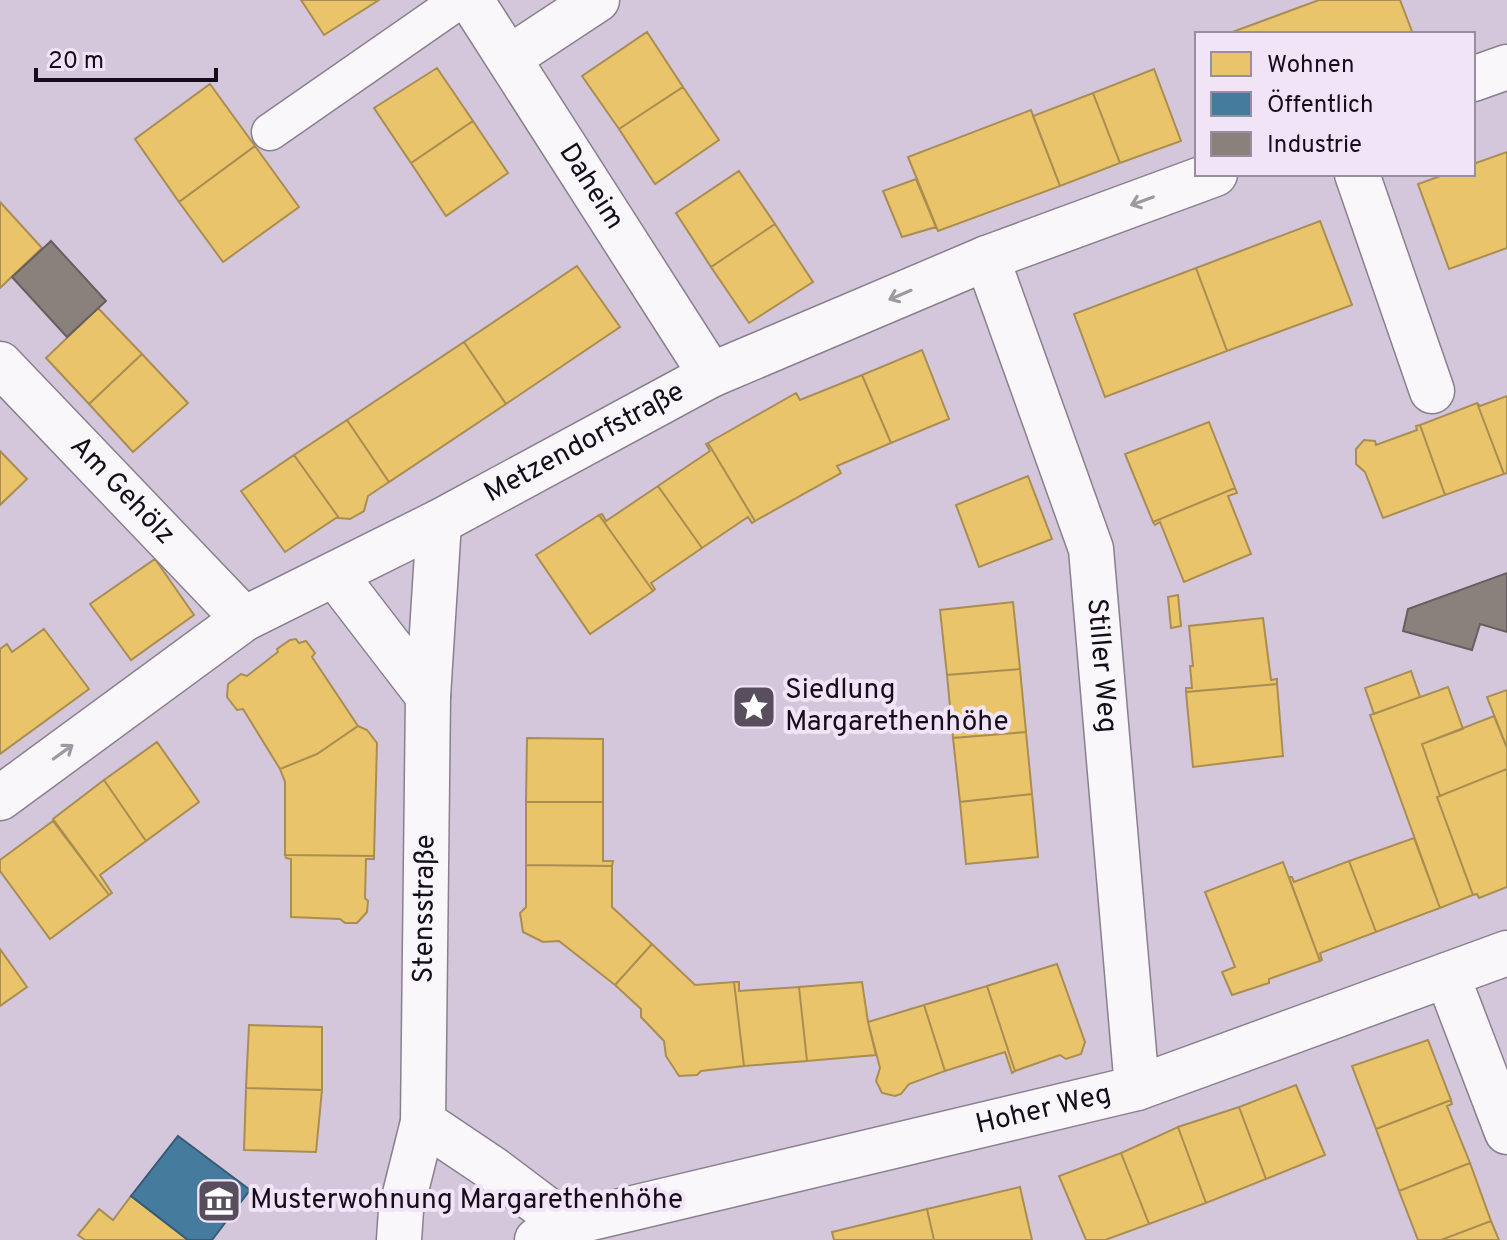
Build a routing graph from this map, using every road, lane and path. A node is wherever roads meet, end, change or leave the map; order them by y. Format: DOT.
graph roads {
  1 [pos="460,0"];
  2 [pos="471,0"];
  3 [pos="597,0"];
  4 [pos="509,58"];
  5 [pos="1507,67"];
  6 [pos="1475,78"];
  7 [pos="270,132"];
  8 [pos="1210,176"];
  9 [pos="1358,176"];
  10 [pos="987,258"];
  11 [pos="0,364"];
  12 [pos="711,375"];
  13 [pos="1432,391"];
  14 [pos="439,522"];
  15 [pos="335,575"];
  16 [pos="244,619"];
  17 [pos="428,696"];
  18 [pos="0,798"];
  19 [pos="1507,953"];
  20 [pos="1447,975"];
  21 [pos="1137,1088"];
  22 [pos="423,1122"];
  23 [pos="1507,1132"];
  24 [pos="552,1232"];
  25 [pos="399,1240"];
  1 -- 7 [label="lane"];
  2 -- 4 [label="street, Daheim"];
  3 -- 4 [label="street"];
  4 -- 12 [label="street, Daheim"];
  5 -- 6 [label="street"];
  8 -- 10 [label="street, Metzendorfstraße, one-way"];
  9 -- 13 [label="street"];
  10 -- 12 [label="street, Metzendorfstraße, one-way"];
  10 -- 21 [label="street, Stiller Weg"];
  11 -- 16 [label="street, Am Gehölz"];
  12 -- 14 [label="street, Metzendorfstraße"];
  14 -- 15 [label="street, Metzendorfstraße"];
  14 -- 17 [label="street, Stensstraße"];
  15 -- 16 [label="street, Metzendorfstraße"];
  15 -- 17 [label="street"];
  18 -- 16 [label="street, Metzendorfstraße, one-way"];
  17 -- 22 [label="street, Stensstraße"];
  19 -- 20 [label="street, Hoher Weg"];
  20 -- 21 [label="street, Hoher Weg"];
  20 -- 23 [label="street"];
  21 -- 24 [label="street, Hoher Weg"];
  22 -- 24 [label="street"];
  22 -- 25 [label="street, Stensstraße"];
}
